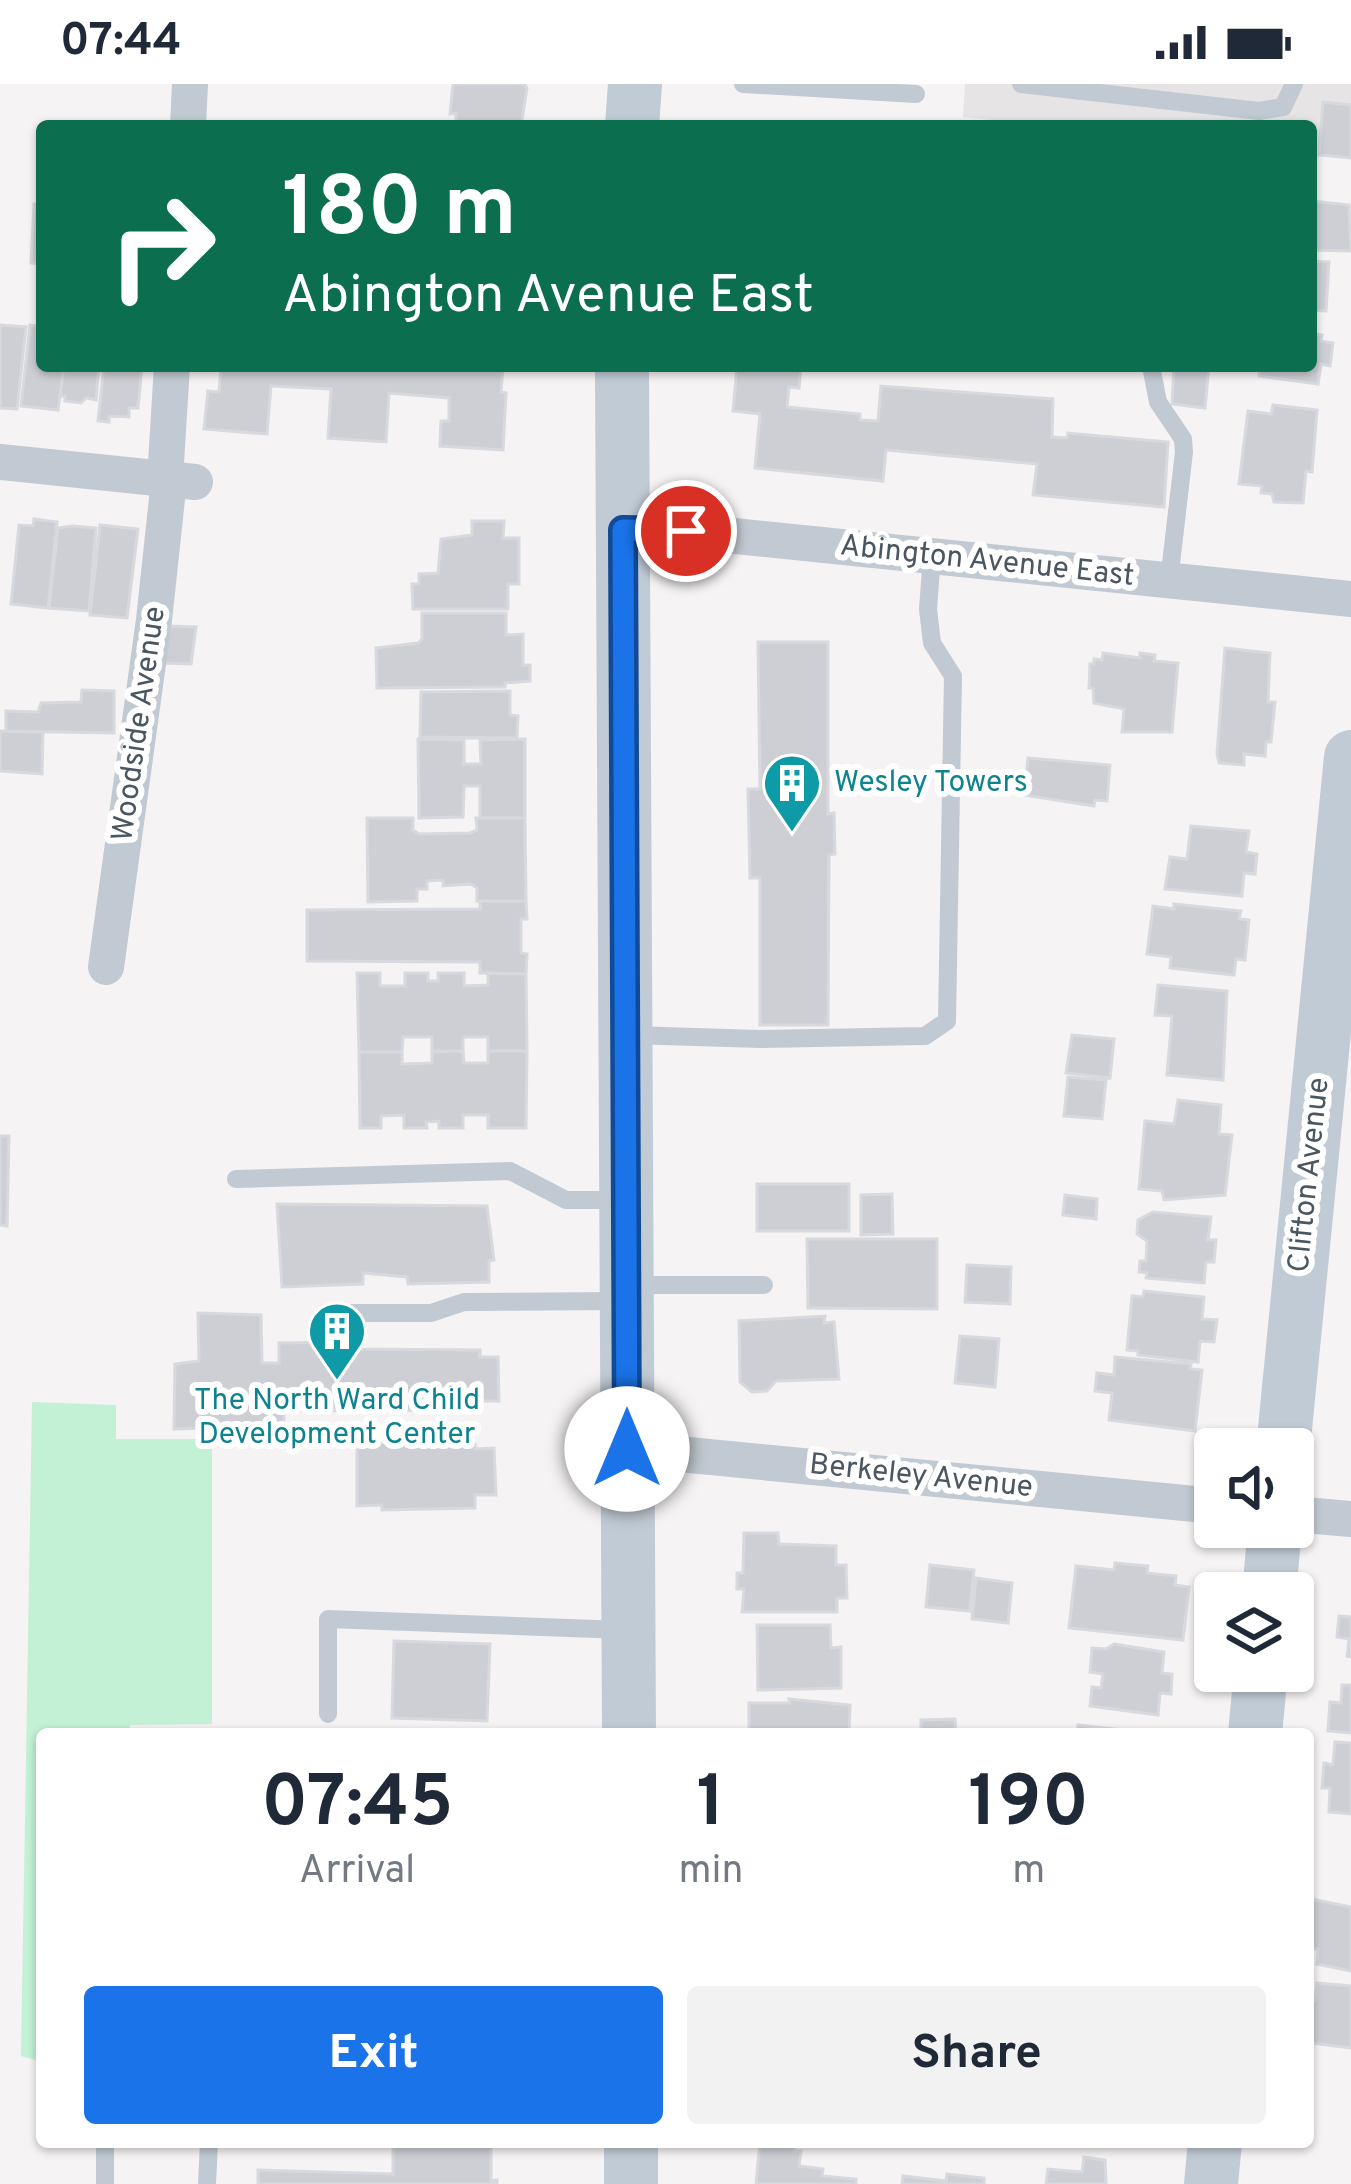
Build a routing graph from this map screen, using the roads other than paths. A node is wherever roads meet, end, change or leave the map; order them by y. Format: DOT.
graph roads {
  1 [pos="190,84"];
  2 [pos="635,84"];
  3 [pos="743,84"];
  4 [pos="1021,84"];
  5 [pos="1294,84"];
  6 [pos="916,94"];
  7 [pos="188,120"];
  8 [pos="632,120"];
  9 [pos="172,372"];
  10 [pos="622,372"];
  11 [pos="1152,372"];
  12 [pos="0,462"];
  13 [pos="176,480"];
  14 [pos="623,530"];
  15 [pos="932,556"];
  16 [pos="1169,580"];
  17 [pos="1351,599"];
  18 [pos="1351,757"];
  19 [pos="106,967"];
  20 [pos="625,1035"];
  21 [pos="236,1180"];
  22 [pos="625,1200"];
  23 [pos="764,1285"];
  24 [pos="626,1293"];
  25 [pos="352,1313"];
  26 [pos="1285,1428"];
  27 [pos="627,1449"];
  28 [pos="1194,1504"];
  29 [pos="1314,1516"];
  30 [pos="1351,1520"];
  31 [pos="628,1630"];
  32 [pos="1260,1692"];
  33 [pos="328,1714"];
  34 [pos="629,1728"];
  35 [pos="1256,1728"];
  36 [pos="105,2148"];
  37 [pos="209,2148"];
  38 [pos="631,2148"];
  39 [pos="1215,2148"];
  40 [pos="105,2184"];
  41 [pos="207,2184"];
  42 [pos="631,2184"];
  43 [pos="1211,2184"];
  1 -- 7 [label="street"];
  2 -- 8 [label="main road"];
  3 -- 6 [label="lane"];
  4 -- 5 [label="lane"];
  9 -- 13 [label="street, Woodside Avenue"];
  10 -- 14 [label="main road"];
  11 -- 16 [label="lane"];
  12 -- 13 [label="street"];
  13 -- 19 [label="street, Woodside Avenue"];
  14 -- 15 [label="street, Abington Avenue East"];
  14 -- 20 [label="main road"];
  15 -- 16 [label="street, Abington Avenue East"];
  15 -- 20 [label="lane"];
  16 -- 17 [label="street, Abington Avenue East"];
  18 -- 26 [label="main road, Clifton Avenue"];
  20 -- 22 [label="main road"];
  21 -- 22 [label="lane"];
  22 -- 24 [label="main road"];
  23 -- 24 [label="lane"];
  24 -- 25 [label="lane"];
  24 -- 27 [label="main road"];
  27 -- 28 [label="street, Berkeley Avenue"];
  27 -- 31 [label="main road"];
  29 -- 30 [label="street"];
  31 -- 33 [label="lane"];
  31 -- 34 [label="main road"];
  32 -- 35 [label="main road"];
  36 -- 40 [label="lane"];
  37 -- 41 [label="lane"];
  38 -- 42 [label="main road"];
  39 -- 43 [label="main road"];
}
